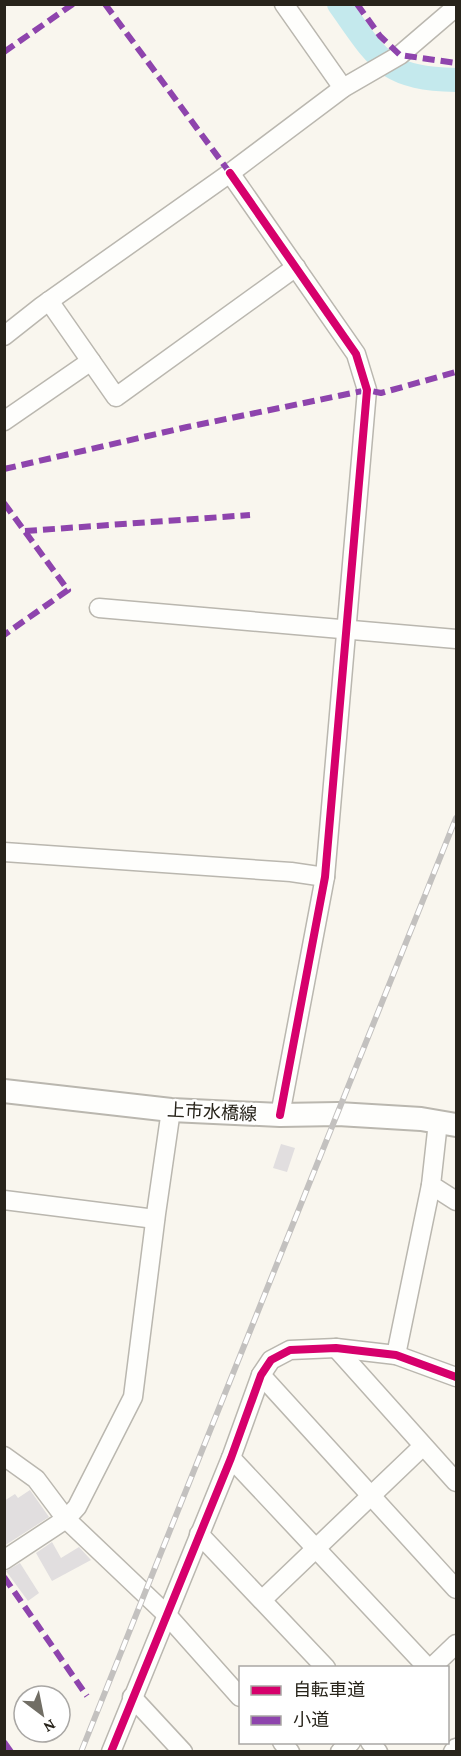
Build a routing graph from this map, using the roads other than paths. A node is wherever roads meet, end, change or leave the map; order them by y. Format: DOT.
graph roads {
  1 [pos="284,4"];
  2 [pos="455,7"];
  3 [pos="343,88"];
  4 [pos="230,173"];
  5 [pos="296,267"];
  6 [pos="49,301"];
  7 [pos="4,336"];
  8 [pos="91,361"];
  9 [pos="4,422"];
  10 [pos="99,609"];
  11 [pos="347,630"];
  12 [pos="456,639"];
  13 [pos="4,852"];
  14 [pos="325,878"];
  15 [pos="4,1091"];
  16 [pos="171,1110"];
  17 [pos="280,1115"];
  18 [pos="447,1124"];
  19 [pos="430,1185"];
  20 [pos="4,1200"];
  21 [pos="456,1201"];
  22 [pos="155,1219"];
  23 [pos="336,1348"];
  24 [pos="396,1355"];
  25 [pos="261,1375"];
  26 [pos="456,1377"];
  27 [pos="423,1446"];
  28 [pos="4,1456"];
  29 [pos="231,1458"];
  30 [pos="456,1482"];
  31 [pos="371,1495"];
  32 [pos="66,1519"];
  33 [pos="199,1534"];
  34 [pos="316,1548"];
  35 [pos="4,1560"];
  36 [pos="456,1589"];
  37 [pos="262,1600"];
  38 [pos="167,1615"];
  39 [pos="456,1644"];
  40 [pos="324,1666"];
  41 [pos="428,1666"];
  42 [pos="432,1666"];
  43 [pos="239,1695"];
  44 [pos="132,1697"];
  45 [pos="456,1748"];
  46 [pos="111,1752"];
  47 [pos="183,1752"];
  48 [pos="453,1752"];
  1 -- 3 [label="street"];
  2 -- 3 [label="street"];
  3 -- 4 [label="street"];
  4 -- 5 [label="street"];
  4 -- 6 [label="street"];
  5 -- 8 [label="street"];
  5 -- 11 [label="street"];
  6 -- 7 [label="street"];
  6 -- 8 [label="street"];
  8 -- 9 [label="street"];
  10 -- 11 [label="street"];
  11 -- 12 [label="street"];
  11 -- 14 [label="street"];
  13 -- 14 [label="street"];
  14 -- 17 [label="street"];
  15 -- 16 [label="main road, 上市水橋線"];
  16 -- 17 [label="main road, 上市水橋線"];
  16 -- 22 [label="street"];
  17 -- 18 [label="main road, 上市水橋線"];
  18 -- 19 [label="street"];
  19 -- 21 [label="street"];
  19 -- 24 [label="street"];
  20 -- 22 [label="street"];
  22 -- 32 [label="street"];
  23 -- 24 [label="street"];
  23 -- 25 [label="street"];
  23 -- 27 [label="street"];
  24 -- 26 [label="street"];
  25 -- 29 [label="street"];
  25 -- 31 [label="street"];
  27 -- 30 [label="street"];
  27 -- 31 [label="street"];
  28 -- 32 [label="street"];
  29 -- 33 [label="street"];
  29 -- 34 [label="street"];
  31 -- 34 [label="street"];
  31 -- 36 [label="street"];
  32 -- 35 [label="street"];
  32 -- 38 [label="street"];
  33 -- 37 [label="street"];
  33 -- 38 [label="street"];
  34 -- 37 [label="street"];
  34 -- 41 [label="street"];
  37 -- 40 [label="street"];
  38 -- 43 [label="street"];
  38 -- 44 [label="street"];
  39 -- 42 [label="street"];
  44 -- 46 [label="street"];
  44 -- 47 [label="street"];
  45 -- 48 [label="street"];
}
